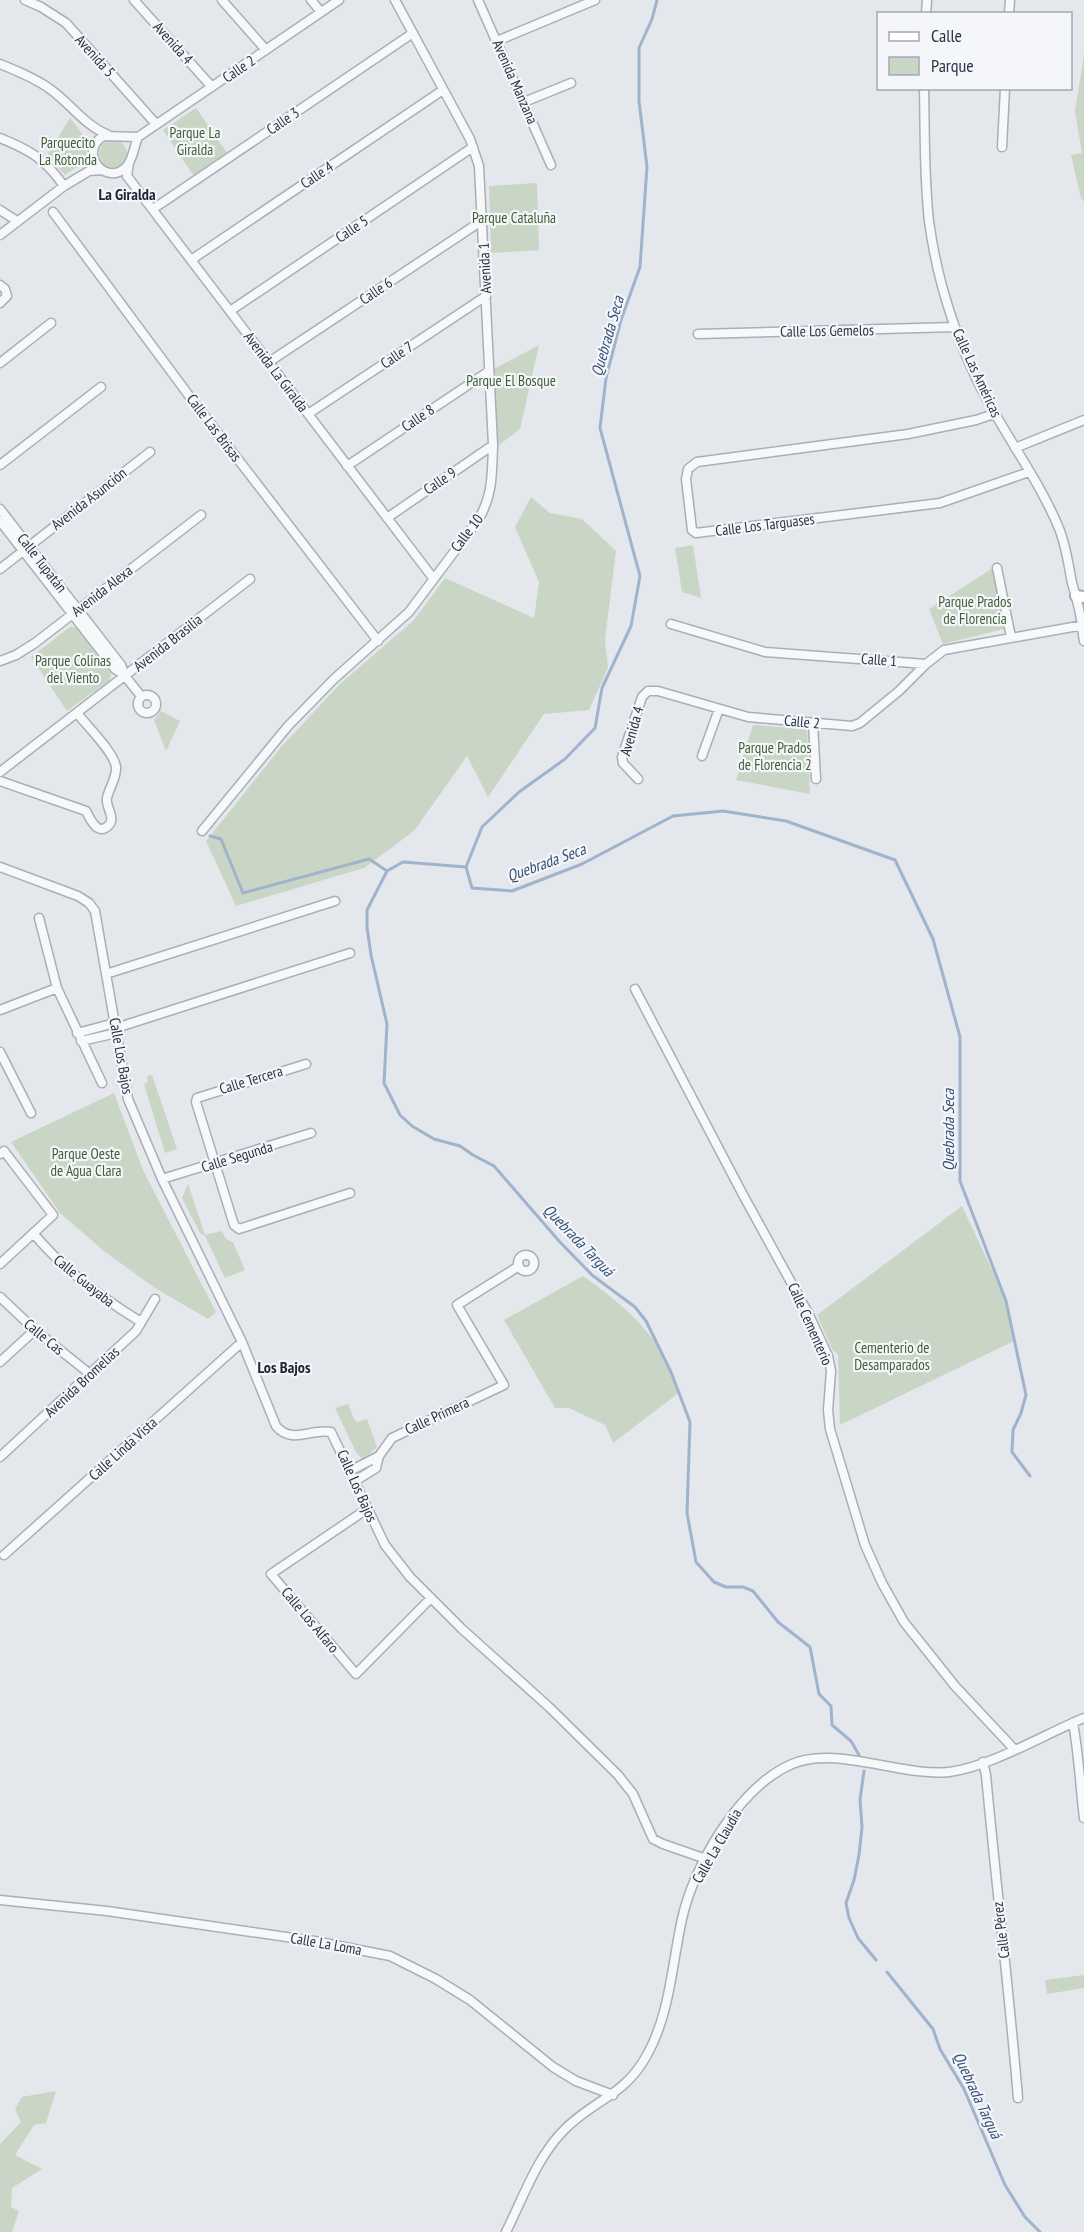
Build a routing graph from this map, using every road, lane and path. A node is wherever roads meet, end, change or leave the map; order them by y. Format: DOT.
graph roads {
  1 [pos="25,0"];
  2 [pos="134,0"];
  3 [pos="222,0"];
  4 [pos="311,0"];
  5 [pos="339,0"];
  6 [pos="395,0"];
  7 [pos="478,0"];
  8 [pos="595,0"];
  9 [pos="321,12"];
  10 [pos="413,33"];
  11 [pos="497,41"];
  12 [pos="266,50"];
  13 [pos="0,64"];
  14 [pos="572,83"];
  15 [pos="212,87"];
  16 [pos="443,90"];
  17 [pos="924,90"];
  18 [pos="1005,90"];
  19 [pos="524,102"];
  20 [pos="88,124"];
  21 [pos="156,124"];
  22 [pos="108,135"];
  23 [pos="118,136"];
  24 [pos="138,137"];
  25 [pos="0,138"];
  26 [pos="95,145"];
  27 [pos="474,147"];
  28 [pos="1002,147"];
  29 [pos="131,152"];
  30 [pos="93,158"];
  31 [pos="129,163"];
  32 [pos="551,165"];
  33 [pos="102,170"];
  34 [pos="88,171"];
  35 [pos="115,173"];
  36 [pos="127,176"];
  37 [pos="64,186"];
  38 [pos="153,209"];
  39 [pos="0,210"];
  40 [pos="53,212"];
  41 [pos="483,220"];
  42 [pos="17,221"];
  43 [pos="0,235"];
  44 [pos="191,260"];
  45 [pos="0,285"];
  46 [pos="486,296"];
  47 [pos="0,303"];
  48 [pos="230,311"];
  49 [pos="51,323"];
  50 [pos="955,327"];
  51 [pos="698,334"];
  52 [pos="269,362"];
  53 [pos="0,363"];
  54 [pos="489,371"];
  55 [pos="101,387"];
  56 [pos="308,414"];
  57 [pos="994,414"];
  58 [pos="1084,420"];
  59 [pos="493,445"];
  60 [pos="1015,448"];
  61 [pos="150,452"];
  62 [pos="0,465"];
  63 [pos="347,466"];
  64 [pos="1029,472"];
  65 [pos="492,484"];
  66 [pos="0,509"];
  67 [pos="201,515"];
  68 [pos="387,518"];
  69 [pos="0,521"];
  70 [pos="25,549"];
  71 [pos="997,568"];
  72 [pos="0,569"];
  73 [pos="433,578"];
  74 [pos="250,579"];
  75 [pos="1080,597"];
  76 [pos="75,612"];
  77 [pos="671,624"];
  78 [pos="1082,625"];
  79 [pos="1011,637"];
  80 [pos="1084,640"];
  81 [pos="378,641"];
  82 [pos="0,661"];
  83 [pos="926,664"];
  84 [pos="125,676"];
  85 [pos="658,691"];
  86 [pos="141,696"];
  87 [pos="719,709"];
  88 [pos="77,713"];
  89 [pos="813,723"];
  90 [pos="702,756"];
  91 [pos="0,772"];
  92 [pos="638,778"];
  93 [pos="816,779"];
  94 [pos="0,781"];
  95 [pos="202,831"];
  96 [pos="0,867"];
  97 [pos="335,901"];
  98 [pos="39,918"];
  99 [pos="351,952"];
  100 [pos="106,974"];
  101 [pos="57,988"];
  102 [pos="635,989"];
  103 [pos="0,1010"];
  104 [pos="116,1028"];
  105 [pos="79,1037"];
  106 [pos="0,1052"];
  107 [pos="306,1064"];
  108 [pos="102,1083"];
  109 [pos="31,1113"];
  110 [pos="311,1133"];
  111 [pos="2,1152"];
  112 [pos="214,1164"];
  113 [pos="162,1179"];
  114 [pos="350,1192"];
  115 [pos="33,1233"];
  116 [pos="0,1264"];
  117 [pos="519,1266"];
  118 [pos="0,1297"];
  119 [pos="154,1299"];
  120 [pos="141,1322"];
  121 [pos="35,1330"];
  122 [pos="242,1342"];
  123 [pos="0,1362"];
  124 [pos="90,1374"];
  125 [pos="0,1456"];
  126 [pos="379,1456"];
  127 [pos="350,1471"];
  128 [pos="355,1481"];
  129 [pos="367,1509"];
  130 [pos="4,1556"];
  131 [pos="430,1598"];
  132 [pos="1084,1718"];
  133 [pos="1072,1723"];
  134 [pos="1014,1749"];
  135 [pos="983,1762"];
  136 [pos="1082,1765"];
  137 [pos="1084,1818"];
  138 [pos="706,1859"];
  139 [pos="0,1900"];
  140 [pos="613,2095"];
  141 [pos="1018,2098"];
  142 [pos="506,2232"];
  1 -- 21 [label="street, Avenida 5"];
  2 -- 15 [label="street, Avenida 4"];
  3 -- 12 [label="street"];
  4 -- 9 [label="street"];
  5 -- 9 [label="street, Calle 2"];
  6 -- 10 [label="street, Avenida 1"];
  7 -- 11 [label="street, Avenida Manzana"];
  8 -- 11 [label="street"];
  9 -- 12 [label="street, Calle 2"];
  10 -- 16 [label="street, Avenida 1"];
  10 -- 38 [label="street, Calle 3"];
  11 -- 19 [label="street, Avenida Manzana"];
  12 -- 15 [label="street, Calle 2"];
  13 -- 20 [label="street"];
  14 -- 19 [label="street"];
  15 -- 21 [label="street, Calle 2"];
  16 -- 27 [label="street, Avenida 1"];
  16 -- 44 [label="street, Calle 4"];
  17 -- 50 [label="street, Calle Las Américas"];
  18 -- 28 [label="street"];
  19 -- 32 [label="street, Avenida Manzana"];
  20 -- 22 [label="street"];
  20 -- 26 [label="street"];
  21 -- 24 [label="street, Calle 2"];
  22 -- 23 [label="street"];
  22 -- 26 [label="street"];
  23 -- 24 [label="street"];
  23 -- 29 [label="street"];
  24 -- 29 [label="street, Calle 2"];
  25 -- 37 [label="street"];
  26 -- 30 [label="street"];
  27 -- 41 [label="street, Avenida 1"];
  27 -- 48 [label="street, Calle 5"];
  29 -- 31 [label="street"];
  30 -- 33 [label="street"];
  30 -- 34 [label="street"];
  31 -- 35 [label="street"];
  31 -- 36 [label="street"];
  33 -- 34 [label="street"];
  33 -- 35 [label="street"];
  34 -- 37 [label="street"];
  35 -- 36 [label="street"];
  36 -- 38 [label="street, Avenida La Giralda"];
  37 -- 42 [label="street"];
  38 -- 44 [label="street, Avenida La Giralda"];
  39 -- 42 [label="street"];
  40 -- 81 [label="street, Calle Las Brisas"];
  41 -- 46 [label="street, Avenida 1"];
  41 -- 52 [label="street, Calle 6"];
  42 -- 43 [label="street"];
  44 -- 48 [label="street, Avenida La Giralda"];
  45 -- 47 [label="street"];
  46 -- 54 [label="street, Avenida 1"];
  46 -- 56 [label="street, Calle 7"];
  48 -- 52 [label="street, Avenida La Giralda"];
  49 -- 53 [label="street"];
  50 -- 51 [label="street, Calle Los Gemelos"];
  50 -- 57 [label="street, Calle Las Américas"];
  52 -- 56 [label="street, Avenida La Giralda"];
  54 -- 59 [label="street, Avenida 1"];
  54 -- 63 [label="street, Calle 8"];
  55 -- 62 [label="street"];
  56 -- 63 [label="street, Avenida La Giralda"];
  57 -- 60 [label="street, Calle Las Américas"];
  57 -- 64 [label="street, Calle Los Targuases"];
  58 -- 60 [label="street"];
  59 -- 65 [label="street, Avenida 1"];
  59 -- 68 [label="street, Calle 9"];
  60 -- 64 [label="street, Calle Las Américas"];
  61 -- 70 [label="street, Avenida Asunción"];
  63 -- 68 [label="street, Avenida La Giralda"];
  64 -- 75 [label="street, Calle Las Américas"];
  65 -- 73 [label="street, Calle 10"];
  66 -- 70 [label="street, Calle Tupatán"];
  67 -- 76 [label="street, Avenida Alexa"];
  68 -- 73 [label="street, Avenida La Giralda"];
  69 -- 70 [label="street, Calle Tupatán"];
  70 -- 72 [label="street, Avenida Asunción"];
  70 -- 76 [label="street, Calle Tupatán"];
  71 -- 79 [label="street"];
  73 -- 81 [label="street"];
  74 -- 84 [label="street, Avenida Brasilia"];
  75 -- 78 [label="street, Calle Las Américas"];
  76 -- 82 [label="street, Avenida Alexa"];
  76 -- 84 [label="street, Calle Tupatán"];
  77 -- 83 [label="street, Calle 1"];
  78 -- 79 [label="street"];
  78 -- 80 [label="street, Calle Las Américas"];
  79 -- 83 [label="street"];
  81 -- 95 [label="street"];
  83 -- 89 [label="street, Calle 2"];
  84 -- 86 [label="street, Calle Tupatán"];
  84 -- 88 [label="street, Avenida Brasilia"];
  85 -- 87 [label="street, Calle 2"];
  85 -- 92 [label="street, Avenida 4"];
  87 -- 89 [label="street, Calle 2"];
  87 -- 90 [label="street"];
  88 -- 91 [label="street, Avenida Brasilia"];
  88 -- 94 [label="street"];
  89 -- 93 [label="street"];
  96 -- 100 [label="street, Calle Los Bajos"];
  97 -- 100 [label="street"];
  98 -- 101 [label="street"];
  99 -- 104 [label="street"];
  100 -- 104 [label="street, Calle Los Bajos"];
  101 -- 103 [label="street"];
  101 -- 105 [label="street"];
  102 -- 134 [label="street, Calle Cementerio"];
  104 -- 105 [label="street"];
  104 -- 113 [label="street, Calle Los Bajos"];
  105 -- 108 [label="street"];
  106 -- 109 [label="street"];
  107 -- 112 [label="street, Calle Tercera"];
  110 -- 112 [label="street, Calle Segunda"];
  111 -- 115 [label="street"];
  112 -- 113 [label="street, Calle Segunda"];
  112 -- 114 [label="street"];
  113 -- 122 [label="street, Calle Los Bajos"];
  115 -- 116 [label="street"];
  115 -- 120 [label="street, Calle Guayaba"];
  117 -- 126 [label="street, Calle Primera"];
  118 -- 121 [label="street, Calle Cas"];
  119 -- 120 [label="street, Avenida Bromelias"];
  120 -- 124 [label="street, Avenida Bromelias"];
  121 -- 123 [label="street"];
  121 -- 124 [label="street, Calle Cas"];
  122 -- 127 [label="street, Calle Los Bajos"];
  122 -- 130 [label="street, Calle Linda Vista"];
  124 -- 125 [label="street, Avenida Bromelias"];
  126 -- 127 [label="street"];
  126 -- 128 [label="street, Calle Primera"];
  127 -- 128 [label="street, Calle Los Bajos"];
  128 -- 129 [label="street, Calle Los Bajos"];
  129 -- 131 [label="street, Calle Los Bajos"];
  129 -- 131 [label="street, Calle Los Alfaro"];
  131 -- 138 [label="street, Calle Los Bajos"];
  132 -- 133 [label="street, Calle La Claudia"];
  133 -- 134 [label="street, Calle La Claudia"];
  133 -- 136 [label="street"];
  134 -- 135 [label="street, Calle La Claudia"];
  135 -- 138 [label="street, Calle La Claudia"];
  135 -- 141 [label="street, Calle Pérez"];
  136 -- 137 [label="street"];
  138 -- 140 [label="street, Calle La Claudia"];
  139 -- 140 [label="street, Calle La Loma"];
  140 -- 142 [label="street, Calle La Claudia"];
}
